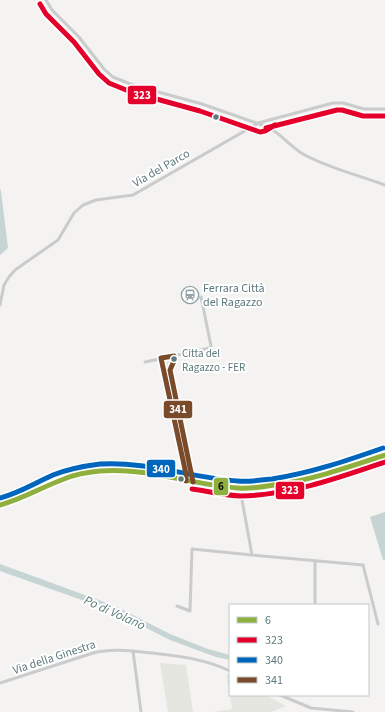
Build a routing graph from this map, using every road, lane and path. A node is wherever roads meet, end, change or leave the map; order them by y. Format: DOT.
graph roads {
  1 [pos="46,0"];
  2 [pos="385,109"];
  3 [pos="271,119"];
  4 [pos="266,120"];
  5 [pos="256,123"];
  6 [pos="262,125"];
  7 [pos="385,185"];
  8 [pos="0,281"];
  9 [pos="5,281"];
  10 [pos="194,297"];
  11 [pos="0,305"];
  12 [pos="174,356"];
  13 [pos="161,358"];
  14 [pos="145,362"];
  15 [pos="385,455"];
  16 [pos="186,481"];
  17 [pos="194,482"];
  18 [pos="240,489"];
  19 [pos="0,505"];
  20 [pos="252,555"];
  21 [pos="315,561"];
  22 [pos="315,604"];
  23 [pos="177,606"];
  24 [pos="378,624"];
  25 [pos="133,651"];
  26 [pos="229,671"];
  27 [pos="0,683"];
  28 [pos="282,696"];
  29 [pos="141,712"];
  30 [pos="353,712"];
  1 -- 5 [label="street"];
  2 -- 3 [label="street, Via del Parco"];
  3 -- 4 [label="street, Via del Parco"];
  3 -- 6 [label="street, Via del Parco"];
  4 -- 5 [label="street, Via del Parco"];
  4 -- 6 [label="street"];
  5 -- 6 [label="street"];
  5 -- 9 [label="street, Via del Parco"];
  6 -- 7 [label="street"];
  8 -- 9 [label="street"];
  9 -- 11 [label="street"];
  10 -- 12 [label="street"];
  12 -- 13 [label="street"];
  12 -- 17 [label="street"];
  13 -- 14 [label="street"];
  13 -- 16 [label="street"];
  15 -- 18 [label="main road"];
  16 -- 17 [label="main road"];
  16 -- 19 [label="main road"];
  17 -- 18 [label="main road"];
  18 -- 20 [label="street"];
  20 -- 21 [label="street"];
  20 -- 23 [label="street"];
  21 -- 22 [label="street"];
  21 -- 24 [label="street"];
  25 -- 26 [label="street, Via della Ginestra"];
  25 -- 27 [label="street, Via della Ginestra"];
  25 -- 29 [label="street"];
  28 -- 30 [label="street"];
}
